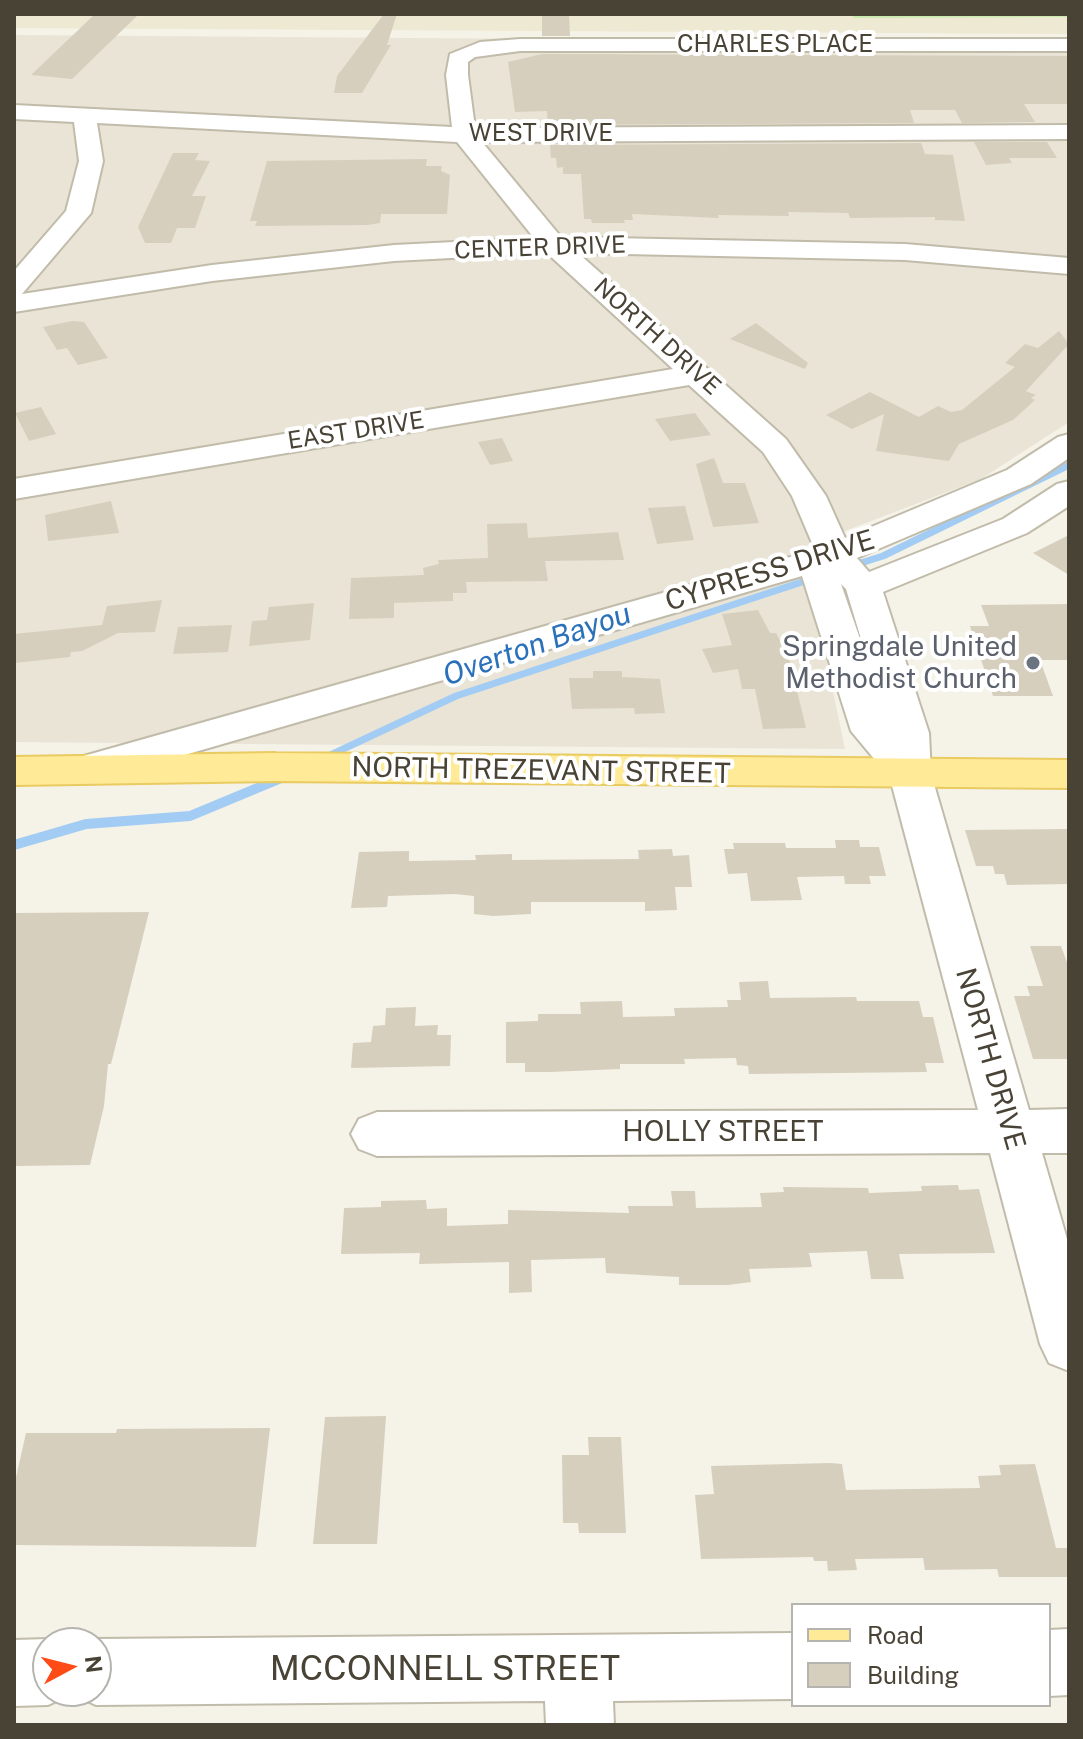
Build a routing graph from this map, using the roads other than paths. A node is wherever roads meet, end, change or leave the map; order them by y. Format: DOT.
graph roads {
  1 [pos="1069,45"];
  2 [pos="14,112"];
  3 [pos="85,116"];
  4 [pos="1069,132"];
  5 [pos="464,135"];
  6 [pos="553,245"];
  7 [pos="1069,266"];
  8 [pos="14,288"];
  9 [pos="14,304"];
  10 [pos="699,374"];
  11 [pos="1069,444"];
  12 [pos="14,489"];
  13 [pos="1069,491"];
  14 [pos="840,571"];
  15 [pos="88,769"];
  16 [pos="14,771"];
  17 [pos="910,774"];
  18 [pos="1069,774"];
  19 [pos="1011,1131"];
  20 [pos="1069,1131"];
  21 [pos="377,1134"];
  22 [pos="1069,1344"];
  23 [pos="791,1666"];
  24 [pos="112,1673"];
  25 [pos="579,1697"];
  1 -- 5 [label="street, CHARLES PLACE"];
  2 -- 3 [label="street, WEST DRIVE"];
  3 -- 5 [label="street, WEST DRIVE"];
  3 -- 8 [label="street"];
  4 -- 5 [label="street, WEST DRIVE"];
  5 -- 6 [label="street, NORTH DRIVE"];
  6 -- 7 [label="street, CENTER DRIVE"];
  6 -- 9 [label="street, CENTER DRIVE"];
  6 -- 10 [label="street, NORTH DRIVE"];
  10 -- 12 [label="street, EAST DRIVE"];
  10 -- 14 [label="street, NORTH DRIVE"];
  11 -- 14 [label="street, CYPRESS DRIVE"];
  13 -- 14 [label="street, CYPRESS DRIVE"];
  14 -- 15 [label="street, CYPRESS DRIVE"];
  14 -- 17 [label="street, NORTH DRIVE"];
  15 -- 16 [label="main road, NORTH TREZEVANT STREET"];
  15 -- 17 [label="main road, NORTH TREZEVANT STREET"];
  17 -- 18 [label="main road, NORTH TREZEVANT STREET"];
  17 -- 19 [label="street, NORTH DRIVE"];
  19 -- 20 [label="street, HOLLY STREET"];
  19 -- 21 [label="street, HOLLY STREET"];
  19 -- 22 [label="street, NORTH DRIVE"];
  23 -- 25 [label="street, MCCONNELL STREET"];
  24 -- 25 [label="street, MCCONNELL STREET"];
}
